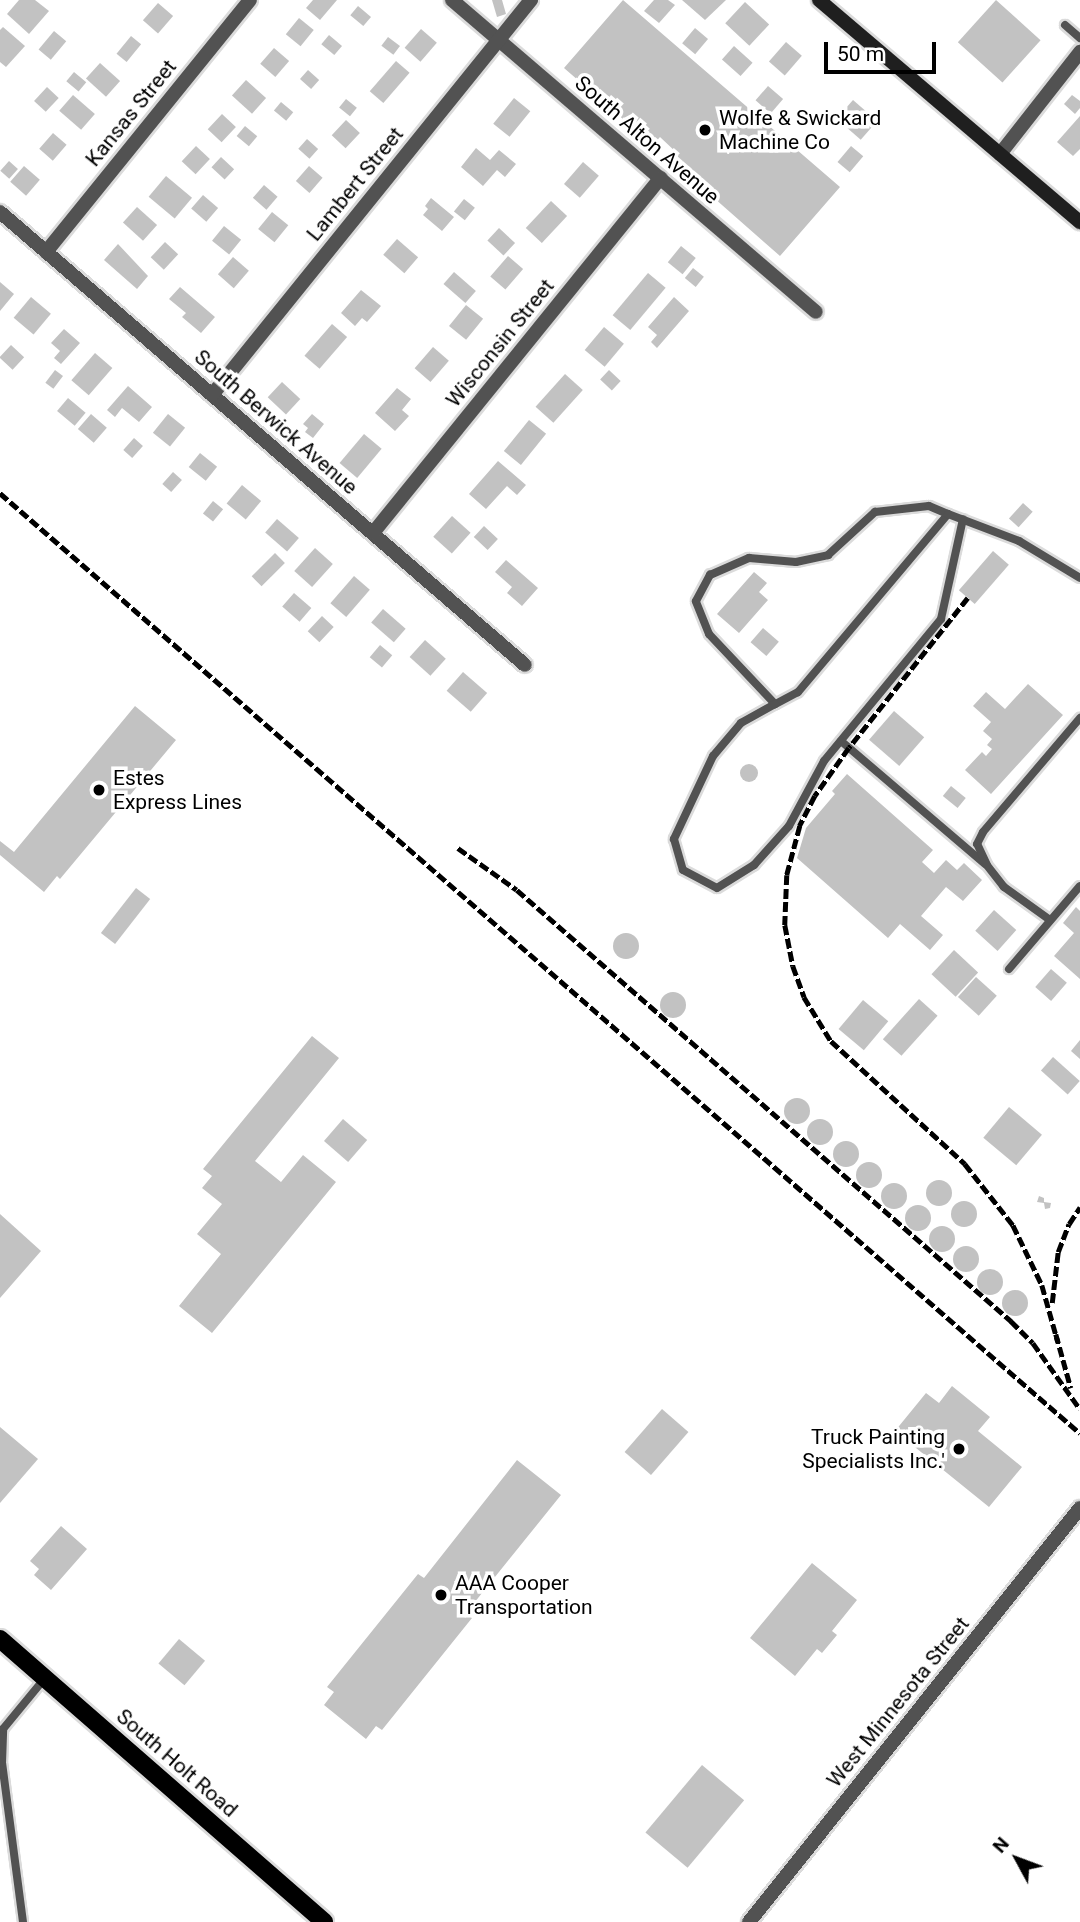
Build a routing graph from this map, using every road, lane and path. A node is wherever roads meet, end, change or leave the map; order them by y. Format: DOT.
graph roads {
  1 [pos="250,0"];
  2 [pos="452,0"];
  3 [pos="531,0"];
  4 [pos="819,0"];
  5 [pos="1065,25"];
  6 [pos="1080,38"];
  7 [pos="499,40"];
  8 [pos="1080,52"];
  9 [pos="1000,154"];
  10 [pos="660,178"];
  11 [pos="0,212"];
  12 [pos="1080,222"];
  13 [pos="46,252"];
  14 [pos="816,312"];
  15 [pos="212,395"];
  16 [pos="948,514"];
  17 [pos="963,519"];
  18 [pos="373,533"];
  19 [pos="1080,578"];
  20 [pos="525,665"];
  21 [pos="775,704"];
  22 [pos="1080,718"];
  23 [pos="841,741"];
  24 [pos="987,865"];
  25 [pos="1080,886"];
  26 [pos="1050,920"];
  27 [pos="1009,969"];
  28 [pos="1080,1507"];
  29 [pos="0,1639"];
  30 [pos="45,1678"];
  31 [pos="1,1729"];
  32 [pos="23,1922"];
  33 [pos="324,1922"];
  34 [pos="748,1922"];
  1 -- 13 [label="street, Kansas Street"];
  2 -- 7 [label="street, South Alton Avenue"];
  3 -- 7 [label="street, Lambert Street"];
  4 -- 9 [label="main road"];
  5 -- 6 [label="lane"];
  7 -- 10 [label="street, South Alton Avenue"];
  7 -- 15 [label="street, Lambert Street"];
  8 -- 9 [label="street"];
  9 -- 12 [label="main road"];
  10 -- 14 [label="street, South Alton Avenue"];
  10 -- 18 [label="street, Wisconsin Street"];
  11 -- 13 [label="street, South Berwick Avenue"];
  13 -- 15 [label="street, South Berwick Avenue"];
  15 -- 18 [label="street, South Berwick Avenue"];
  16 -- 17 [label="lane"];
  16 -- 21 [label="lane"];
  16 -- 21 [label="lane"];
  17 -- 19 [label="lane"];
  17 -- 23 [label="lane"];
  18 -- 20 [label="street, South Berwick Avenue"];
  21 -- 23 [label="lane"];
  22 -- 24 [label="lane"];
  23 -- 24 [label="lane"];
  24 -- 26 [label="lane"];
  25 -- 26 [label="lane"];
  26 -- 27 [label="lane"];
  28 -- 34 [label="street, West Minnesota Street"];
  29 -- 30 [label="main road, South Holt Road"];
  30 -- 31 [label="lane"];
  30 -- 33 [label="main road, South Holt Road"];
  31 -- 32 [label="lane"];
}
